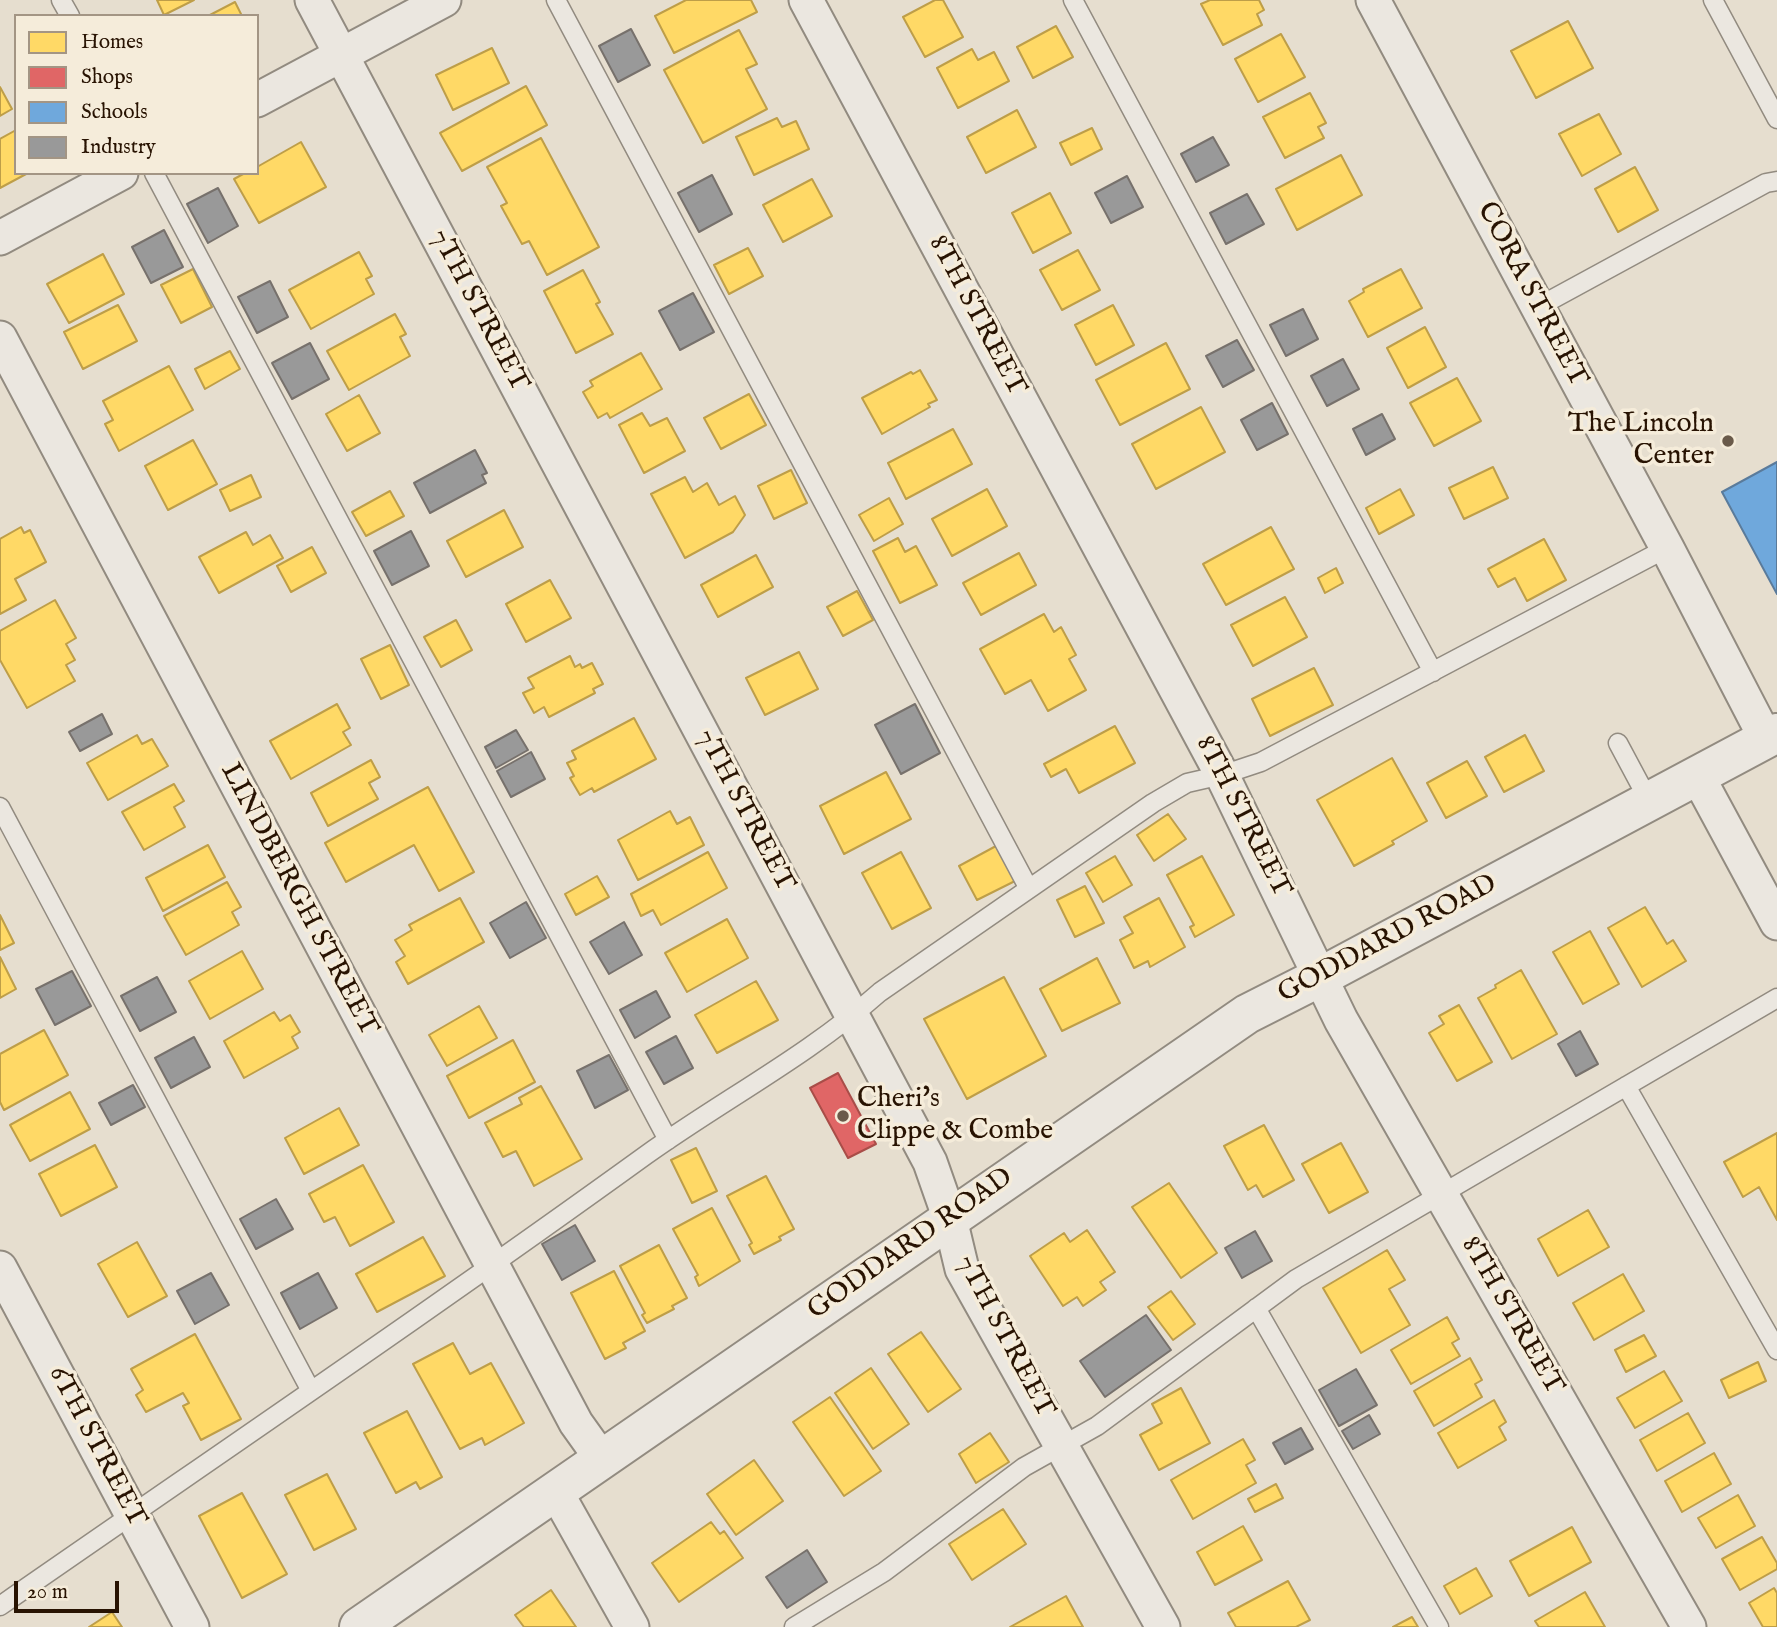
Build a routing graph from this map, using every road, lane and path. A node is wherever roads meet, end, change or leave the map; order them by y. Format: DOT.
graph roads {
  1 [pos="312,0"];
  2 [pos="444,0"];
  3 [pos="556,0"];
  4 [pos="806,0"];
  5 [pos="1073,0"];
  6 [pos="1373,0"];
  7 [pos="1713,0"];
  8 [pos="341,55"];
  9 [pos="259,99"];
  10 [pos="1777,119"];
  11 [pos="117,175"];
  12 [pos="155,175"];
  13 [pos="1777,181"];
  14 [pos="0,238"];
  15 [pos="1538,307"];
  16 [pos="0,338"];
  17 [pos="1667,548"];
  18 [pos="1433,672"];
  19 [pos="1772,736"];
  20 [pos="1618,743"];
  21 [pos="1222,775"];
  22 [pos="1697,775"];
  23 [pos="1649,801"];
  24 [pos="0,807"];
  25 [pos="1030,889"];
  26 [pos="1777,923"];
  27 [pos="1320,977"];
  28 [pos="1777,998"];
  29 [pos="853,1016"];
  30 [pos="1626,1086"];
  31 [pos="668,1140"];
  32 [pos="1441,1194"];
  33 [pos="950,1219"];
  34 [pos="492,1266"];
  35 [pos="0,1268"];
  36 [pos="1256,1308"];
  37 [pos="1777,1350"];
  38 [pos="311,1391"];
  39 [pos="1062,1446"];
  40 [pos="601,1458"];
  41 [pos="555,1490"];
  42 [pos="132,1514"];
  43 [pos="0,1605"];
  44 [pos="192,1627"];
  45 [pos="359,1627"];
  46 [pos="632,1627"];
  47 [pos="794,1627"];
  48 [pos="1163,1627"];
  49 [pos="1439,1627"];
  50 [pos="1689,1627"];
  1 -- 8 [label="street, 7TH STREET"];
  2 -- 8 [label="street"];
  3 -- 25 [label="lane"];
  4 -- 21 [label="street, 8TH STREET"];
  5 -- 18 [label="lane"];
  6 -- 15 [label="street, CORA STREET"];
  7 -- 10 [label="lane"];
  8 -- 9 [label="street"];
  8 -- 29 [label="street, 7TH STREET"];
  11 -- 14 [label="street"];
  12 -- 31 [label="lane"];
  13 -- 15 [label="lane"];
  15 -- 17 [label="street, CORA STREET"];
  16 -- 34 [label="street, LINDBERGH STREET"];
  17 -- 18 [label="lane"];
  17 -- 19 [label="street, CORA STREET"];
  18 -- 21 [label="lane"];
  19 -- 22 [label="street, GODDARD ROAD"];
  20 -- 23 [label="lane"];
  21 -- 25 [label="lane"];
  21 -- 27 [label="street, 8TH STREET"];
  22 -- 23 [label="street, GODDARD ROAD"];
  22 -- 26 [label="street"];
  23 -- 27 [label="street, GODDARD ROAD"];
  24 -- 38 [label="lane"];
  25 -- 29 [label="lane"];
  27 -- 32 [label="street, 8TH STREET"];
  27 -- 33 [label="street, GODDARD ROAD"];
  28 -- 30 [label="lane"];
  29 -- 31 [label="lane"];
  29 -- 33 [label="street, 7TH STREET"];
  30 -- 32 [label="lane"];
  30 -- 37 [label="lane"];
  31 -- 34 [label="lane"];
  32 -- 36 [label="lane"];
  32 -- 50 [label="street, 8TH STREET"];
  33 -- 39 [label="street, 7TH STREET"];
  33 -- 40 [label="street, GODDARD ROAD"];
  34 -- 38 [label="lane"];
  34 -- 40 [label="street, LINDBERGH STREET"];
  35 -- 42 [label="street, 6TH STREET"];
  36 -- 39 [label="lane"];
  36 -- 49 [label="lane"];
  38 -- 42 [label="lane"];
  39 -- 47 [label="lane"];
  39 -- 48 [label="street, 7TH STREET"];
  40 -- 41 [label="street, GODDARD ROAD"];
  41 -- 45 [label="street, GODDARD ROAD"];
  41 -- 46 [label="street"];
  42 -- 43 [label="lane"];
  42 -- 44 [label="street, 6TH STREET"];
}
